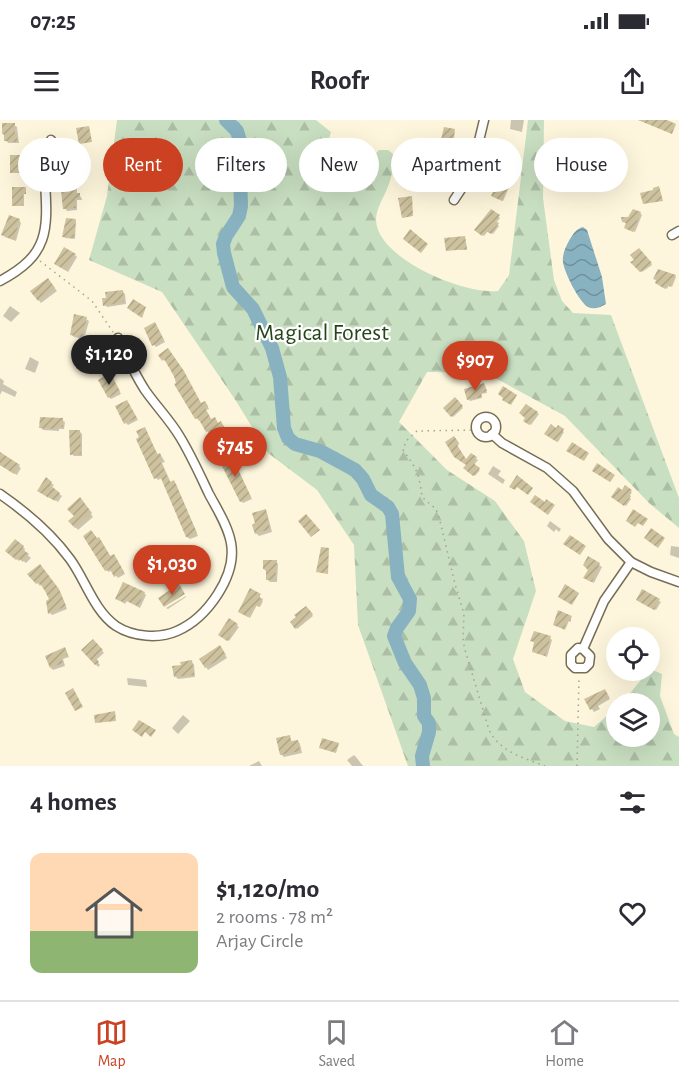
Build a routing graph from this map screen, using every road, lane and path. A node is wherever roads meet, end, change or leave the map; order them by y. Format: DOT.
graph roads {
  1 [pos="484,120"];
  2 [pos="45,192"];
  3 [pos="454,200"];
  4 [pos="33,256"];
  5 [pos="0,281"];
  6 [pos="118,338"];
  7 [pos="477,430"];
  8 [pos="492,434"];
  9 [pos="0,494"];
  10 [pos="632,561"];
  11 [pos="679,582"];
  12 [pos="583,649"];
  13 [pos="580,669"];
  14 [pos="545,766"];
  15 [pos="577,766"];
  1 -- 3 [label="street"];
  2 -- 4 [label="street"];
  4 -- 5 [label="street"];
  4 -- 6 [label="path"];
  6 -- 9 [label="street"];
  7 -- 8 [label="street"];
  7 -- 8 [label="street"];
  7 -- 14 [label="path"];
  8 -- 10 [label="street"];
  10 -- 11 [label="street"];
  10 -- 12 [label="street"];
  12 -- 13 [label="street"];
  12 -- 13 [label="street"];
  13 -- 15 [label="path"];
}
